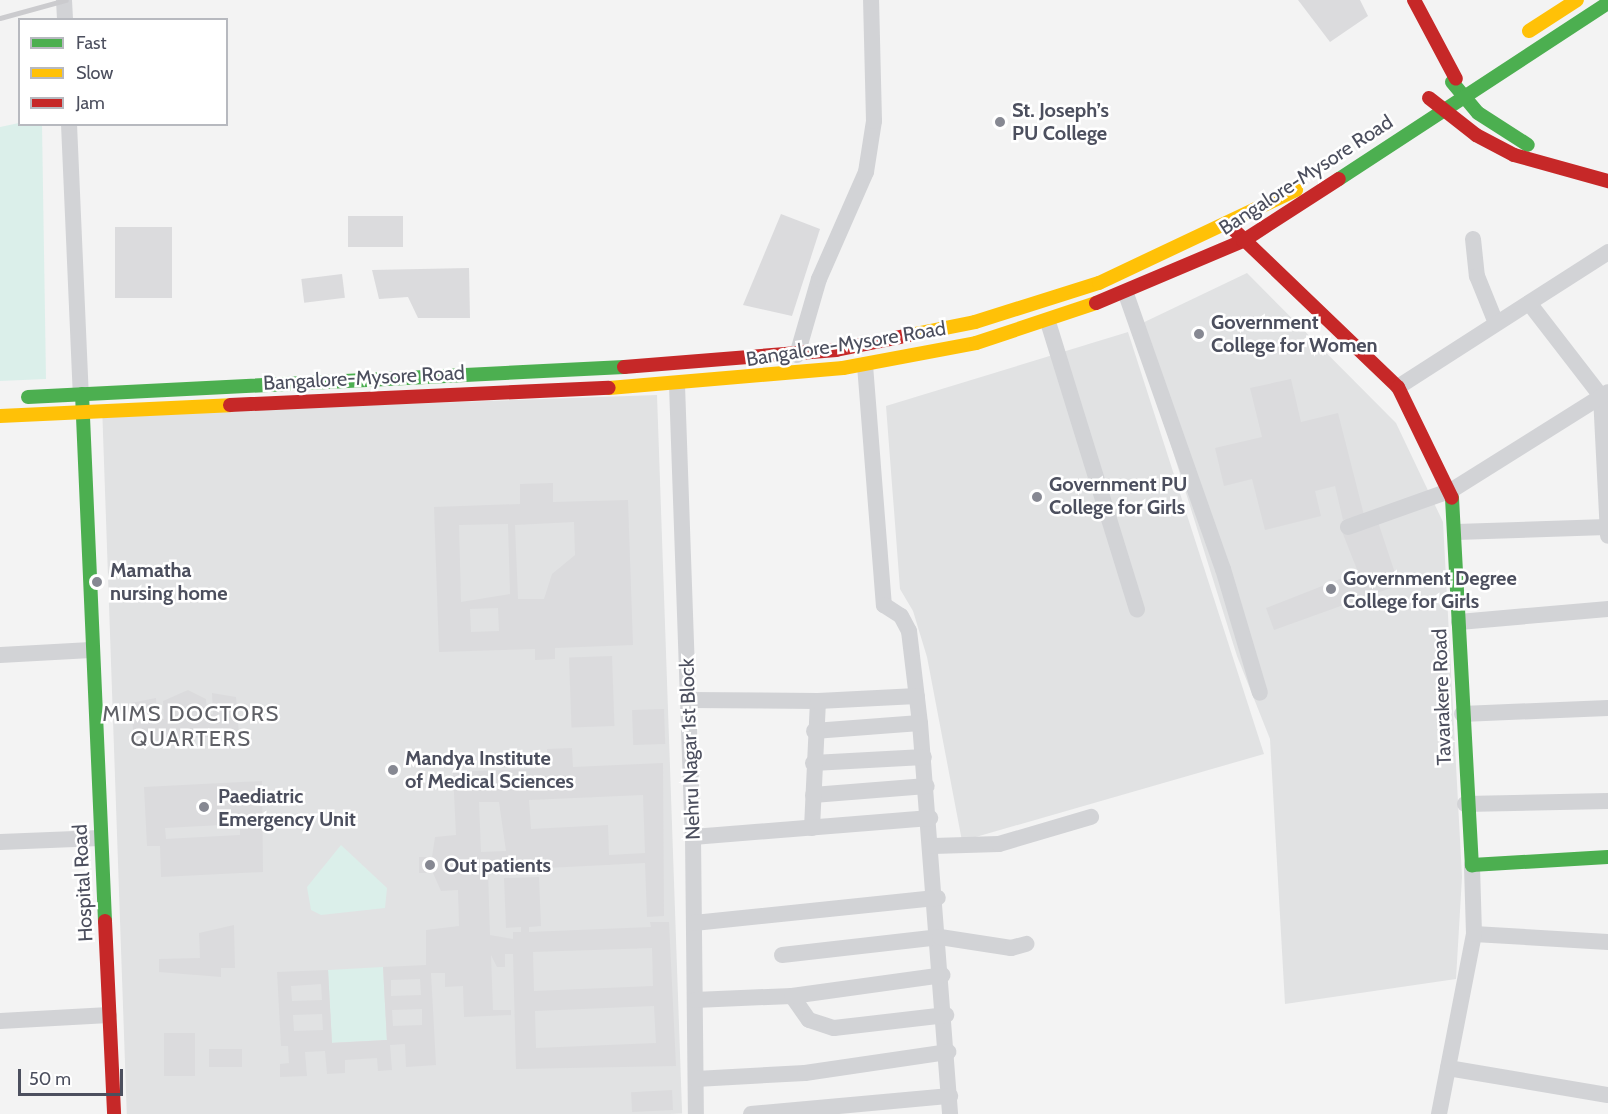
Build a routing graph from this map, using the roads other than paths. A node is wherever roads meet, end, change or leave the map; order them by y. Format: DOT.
graph roads {
  1 [pos="64,0"];
  2 [pos="871,0"];
  3 [pos="1414,0"];
  4 [pos="1577,0"];
  5 [pos="1608,3"];
  6 [pos="65,18"];
  7 [pos="1512,43"];
  8 [pos="1474,67"];
  9 [pos="1454,81"];
  10 [pos="1462,96"];
  11 [pos="1441,110"];
  12 [pos="69,126"];
  13 [pos="1362,144"];
  14 [pos="1608,167"];
  15 [pos="1608,180"];
  16 [pos="1229,225"];
  17 [pos="1473,239"];
  18 [pos="1244,241"];
  19 [pos="1608,252"];
  20 [pos="1126,294"];
  21 [pos="1529,303"];
  22 [pos="1048,322"];
  23 [pos="1496,323"];
  24 [pos="797,355"];
  25 [pos="865,365"];
  26 [pos="678,385"];
  27 [pos="1398,387"];
  28 [pos="81,394"];
  29 [pos="1604,394"];
  30 [pos="12,398"];
  31 [pos="83,413"];
  32 [pos="0,416"];
  33 [pos="1452,490"];
  34 [pos="1348,527"];
  35 [pos="1607,527"];
  36 [pos="1456,532"];
  37 [pos="1608,536"];
  38 [pos="1608,609"];
  39 [pos="1137,610"];
  40 [pos="1459,622"];
  41 [pos="91,650"];
  42 [pos="0,655"];
  43 [pos="1260,693"];
  44 [pos="917,696"];
  45 [pos="688,700"];
  46 [pos="818,701"];
  47 [pos="1608,708"];
  48 [pos="1462,714"];
  49 [pos="920,723"];
  50 [pos="814,731"];
  51 [pos="924,757"];
  52 [pos="813,763"];
  53 [pos="927,786"];
  54 [pos="813,795"];
  55 [pos="1608,801"];
  56 [pos="1465,804"];
  57 [pos="1091,817"];
  58 [pos="930,818"];
  59 [pos="812,828"];
  60 [pos="693,837"];
  61 [pos="100,838"];
  62 [pos="0,842"];
  63 [pos="933,846"];
  64 [pos="1608,857"];
  65 [pos="1472,865"];
  66 [pos="938,898"];
  67 [pos="694,923"];
  68 [pos="1474,934"];
  69 [pos="940,937"];
  70 [pos="1608,942"];
  71 [pos="1026,944"];
  72 [pos="782,955"];
  73 [pos="943,975"];
  74 [pos="792,996"];
  75 [pos="695,1000"];
  76 [pos="109,1015"];
  77 [pos="946,1015"];
  78 [pos="0,1021"];
  79 [pos="948,1052"];
  80 [pos="1448,1068"];
  81 [pos="696,1079"];
  82 [pos="1608,1095"];
  83 [pos="950,1096"];
  84 [pos="114,1114"];
  85 [pos="696,1114"];
  86 [pos="751,1114"];
  87 [pos="950,1114"];
  88 [pos="1439,1114"];
  1 -- 6 [label="street"];
  2 -- 24 [label="street"];
  3 -- 9 [label="main road"];
  4 -- 7 [label="main road"];
  5 -- 10 [label="main road, Bangalore-Mysore Road"];
  8 -- 9 [label="main road"];
  9 -- 10 [label="main road"];
  9 -- 11 [label="main road"];
  10 -- 11 [label="main road, Bangalore-Mysore Road"];
  10 -- 14 [label="main road"];
  11 -- 15 [label="main road"];
  11 -- 18 [label="main road, Bangalore-Mysore Road"];
  12 -- 28 [label="street"];
  13 -- 16 [label="main road, Bangalore-Mysore Road"];
  16 -- 18 [label="main road, Tavarakere Road"];
  16 -- 24 [label="main road, Bangalore-Mysore Road"];
  17 -- 23 [label="street"];
  18 -- 20 [label="main road, Bangalore-Mysore Road"];
  18 -- 27 [label="main road, Tavarakere Road"];
  19 -- 21 [label="street"];
  20 -- 22 [label="main road, Bangalore-Mysore Road"];
  20 -- 43 [label="street"];
  21 -- 23 [label="street"];
  21 -- 29 [label="street"];
  22 -- 25 [label="main road, Bangalore-Mysore Road"];
  22 -- 39 [label="street"];
  23 -- 27 [label="street"];
  24 -- 28 [label="main road, Bangalore-Mysore Road"];
  25 -- 26 [label="main road, Bangalore-Mysore Road"];
  25 -- 44 [label="street"];
  26 -- 31 [label="main road, Bangalore-Mysore Road"];
  26 -- 45 [label="street, Nehru Nagar 1st Block"];
  27 -- 33 [label="main road, Tavarakere Road"];
  28 -- 30 [label="main road, Bangalore-Mysore Road"];
  28 -- 31 [label="main road, Hospital Road"];
  29 -- 33 [label="street"];
  29 -- 35 [label="street"];
  31 -- 32 [label="main road, Bangalore-Mysore Road"];
  31 -- 41 [label="main road, Hospital Road"];
  33 -- 34 [label="street"];
  33 -- 36 [label="main road, Tavarakere Road"];
  35 -- 36 [label="street"];
  35 -- 37 [label="street"];
  36 -- 40 [label="main road, Tavarakere Road"];
  38 -- 40 [label="street"];
  40 -- 48 [label="main road, Tavarakere Road"];
  41 -- 42 [label="street"];
  41 -- 61 [label="main road, Hospital Road"];
  44 -- 46 [label="street"];
  44 -- 49 [label="street"];
  45 -- 46 [label="street"];
  45 -- 60 [label="street, Nehru Nagar 1st Block"];
  46 -- 50 [label="street"];
  47 -- 48 [label="street"];
  48 -- 56 [label="main road, Tavarakere Road"];
  49 -- 50 [label="street"];
  49 -- 51 [label="street"];
  50 -- 52 [label="street"];
  51 -- 52 [label="street"];
  51 -- 53 [label="street"];
  52 -- 54 [label="street"];
  53 -- 54 [label="street"];
  53 -- 58 [label="street"];
  54 -- 59 [label="street"];
  55 -- 56 [label="street"];
  56 -- 65 [label="main road, Tavarakere Road"];
  57 -- 63 [label="street"];
  58 -- 59 [label="street"];
  58 -- 63 [label="street"];
  59 -- 60 [label="street"];
  60 -- 67 [label="street, Nehru Nagar 1st Block"];
  61 -- 62 [label="street"];
  61 -- 76 [label="main road, Hospital Road"];
  63 -- 66 [label="street"];
  64 -- 65 [label="main road"];
  65 -- 68 [label="street"];
  66 -- 67 [label="street"];
  66 -- 69 [label="street"];
  67 -- 75 [label="street, Nehru Nagar 1st Block"];
  68 -- 70 [label="street"];
  68 -- 80 [label="street"];
  69 -- 71 [label="street"];
  69 -- 72 [label="street"];
  69 -- 73 [label="street"];
  73 -- 74 [label="street"];
  73 -- 77 [label="street"];
  74 -- 75 [label="street"];
  74 -- 77 [label="street"];
  75 -- 81 [label="street, Nehru Nagar 1st Block"];
  76 -- 78 [label="street"];
  76 -- 84 [label="main road, Hospital Road"];
  77 -- 79 [label="street"];
  79 -- 81 [label="street"];
  79 -- 83 [label="street"];
  80 -- 82 [label="street"];
  80 -- 88 [label="street"];
  81 -- 85 [label="street, Nehru Nagar 1st Block"];
  83 -- 86 [label="street"];
  83 -- 87 [label="street"];
}
